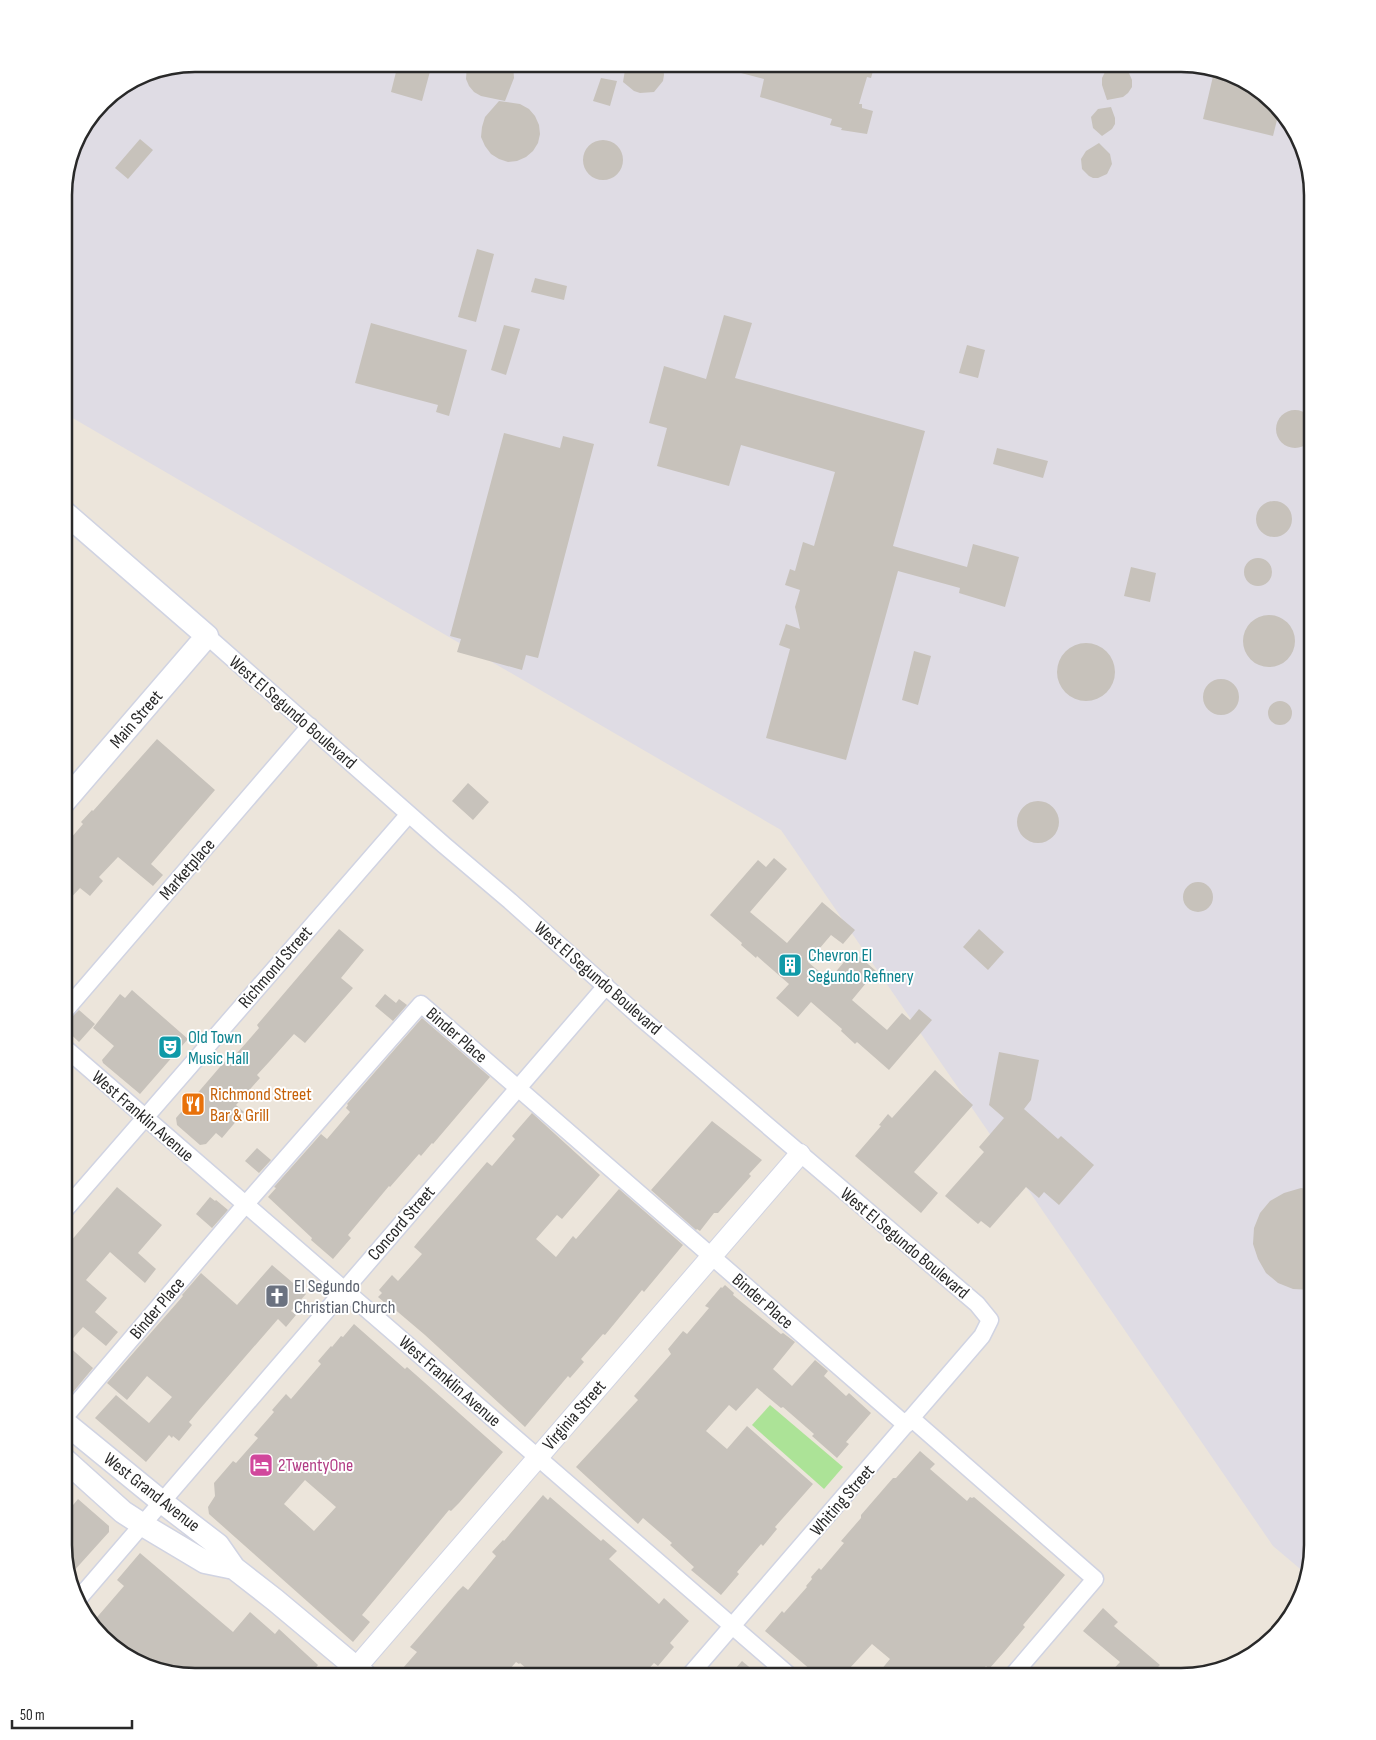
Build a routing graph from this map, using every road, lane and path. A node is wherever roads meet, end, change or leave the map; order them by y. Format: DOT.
graph roads {
  1 [pos="73,520"];
  2 [pos="207,636"];
  3 [pos="310,726"];
  4 [pos="73,792"];
  5 [pos="409,814"];
  6 [pos="606,986"];
  7 [pos="73,1002"];
  8 [pos="73,1055"];
  9 [pos="518,1088"];
  10 [pos="144,1117"];
  11 [pos="800,1154"];
  12 [pos="73,1200"];
  13 [pos="245,1205"];
  14 [pos="712,1256"];
  15 [pos="344,1290"];
  16 [pos="990,1320"];
  17 [pos="73,1407"];
  18 [pos="909,1421"];
  19 [pos="73,1429"];
  20 [pos="537,1457"];
  21 [pos="73,1467"];
  22 [pos="162,1502"];
  23 [pos="143,1525"];
  24 [pos="234,1568"];
  25 [pos="83,1594"];
  26 [pos="732,1627"];
  27 [pos="350,1668"];
  28 [pos="362,1668"];
  29 [pos="696,1668"];
  30 [pos="781,1668"];
  31 [pos="1019,1668"];
  1 -- 2 [label="main road"];
  2 -- 3 [label="street, West El Segundo Boulevard"];
  2 -- 4 [label="main road, Main Street"];
  3 -- 5 [label="street, West El Segundo Boulevard"];
  3 -- 7 [label="street, Marketplace"];
  5 -- 6 [label="street, West El Segundo Boulevard"];
  5 -- 10 [label="street, Richmond Street"];
  6 -- 9 [label="street, Concord Street"];
  6 -- 11 [label="street, West El Segundo Boulevard"];
  8 -- 10 [label="street, West Franklin Avenue"];
  9 -- 13 [label="street, Binder Place"];
  9 -- 14 [label="street, Binder Place"];
  9 -- 15 [label="street, Concord Street"];
  10 -- 12 [label="street, Richmond Street"];
  10 -- 13 [label="street, West Franklin Avenue"];
  11 -- 14 [label="street, Virginia Street"];
  11 -- 16 [label="street, West El Segundo Boulevard"];
  13 -- 15 [label="street, West Franklin Avenue"];
  13 -- 17 [label="street, Binder Place"];
  14 -- 18 [label="street, Binder Place"];
  14 -- 20 [label="street, Virginia Street"];
  15 -- 20 [label="street, West Franklin Avenue"];
  15 -- 22 [label="street, Concord Street"];
  16 -- 18 [label="street, Whiting Street"];
  18 -- 26 [label="street, Whiting Street"];
  18 -- 31 [label="street, Binder Place"];
  19 -- 22 [label="main road, West Grand Avenue"];
  20 -- 26 [label="street, West Franklin Avenue"];
  20 -- 28 [label="street, Virginia Street"];
  21 -- 23 [label="main road, West Grand Avenue"];
  22 -- 23 [label="street, Concord Street"];
  22 -- 24 [label="main road, West Grand Avenue"];
  23 -- 24 [label="main road, West Grand Avenue"];
  23 -- 25 [label="street, Concord Street"];
  24 -- 27 [label="main road, West Grand Avenue"];
  26 -- 29 [label="street, Whiting Street"];
  26 -- 30 [label="street, West Franklin Avenue"];
}
